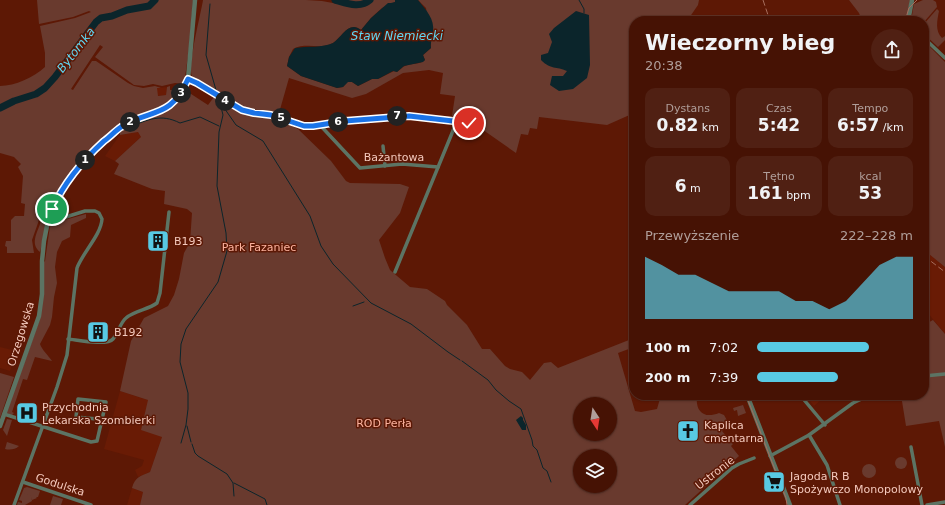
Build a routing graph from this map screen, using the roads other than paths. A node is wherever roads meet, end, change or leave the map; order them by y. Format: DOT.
graph roads {
  1 [pos="195,0"];
  2 [pos="912,0"];
  3 [pos="909,16"];
  4 [pos="929,43"];
  5 [pos="945,58"];
  6 [pos="188,79"];
  7 [pos="457,121"];
  8 [pos="320,124"];
  9 [pos="473,126"];
  10 [pos="383,146"];
  11 [pos="385,166"];
  12 [pos="438,167"];
  13 [pos="169,212"];
  14 [pos="48,221"];
  15 [pos="395,272"];
  16 [pos="68,339"];
  17 [pos="945,374"];
  18 [pos="929,376"];
  19 [pos="749,400"];
  20 [pos="804,400"];
  21 [pos="856,400"];
  22 [pos="4,414"];
  23 [pos="101,424"];
  24 [pos="825,425"];
  25 [pos="0,426"];
  26 [pos="42,426"];
  27 [pos="809,436"];
  28 [pos="911,448"];
  29 [pos="770,456"];
  30 [pos="754,458"];
  31 [pos="23,482"];
  32 [pos="945,502"];
  33 [pos="14,505"];
  34 [pos="91,505"];
  35 [pos="690,505"];
  36 [pos="790,505"];
  37 [pos="840,505"];
  38 [pos="922,505"];
  39 [pos="927,505"];
  1 -- 6 [label="street, Orzegowska"];
  2 -- 3 [label="street"];
  4 -- 5 [label="street"];
  6 -- 8 [label="street"];
  6 -- 14 [label="street, Orzegowska"];
  7 -- 8 [label="street"];
  7 -- 9 [label="street"];
  7 -- 12 [label="street"];
  8 -- 11 [label="street, Bażantowa"];
  10 -- 11 [label="street"];
  11 -- 12 [label="street, Bażantowa"];
  12 -- 15 [label="street"];
  13 -- 16 [label="street"];
  14 -- 16 [label="street"];
  14 -- 22 [label="street, Orzegowska"];
  16 -- 26 [label="street"];
  17 -- 18 [label="street"];
  19 -- 29 [label="street"];
  20 -- 24 [label="street"];
  21 -- 24 [label="street"];
  22 -- 25 [label="street, Orzegowska"];
  22 -- 26 [label="street"];
  23 -- 23 [label="street"];
  23 -- 26 [label="street"];
  24 -- 27 [label="street"];
  26 -- 31 [label="street"];
  27 -- 29 [label="street"];
  27 -- 37 [label="street"];
  28 -- 38 [label="street"];
  29 -- 36 [label="street"];
  30 -- 35 [label="street, Ustronie"];
  31 -- 33 [label="street"];
  31 -- 34 [label="street, Godulska"];
  32 -- 39 [label="street"];
}
